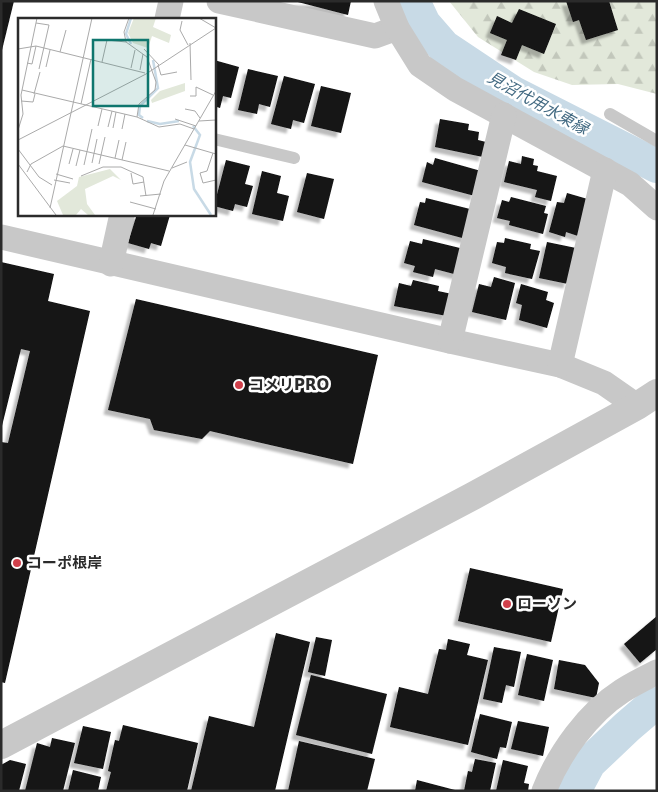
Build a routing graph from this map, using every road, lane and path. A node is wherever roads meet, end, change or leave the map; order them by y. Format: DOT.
graph roads {
  1 [pos="171,1"];
  2 [pos="220,1"];
  3 [pos="386,1"];
  4 [pos="167,18"];
  5 [pos="397,28"];
  6 [pos="610,114"];
  7 [pos="504,115"];
  8 [pos="215,139"];
  9 [pos="657,141"];
  10 [pos="294,158"];
  11 [pos="605,170"];
  12 [pos="657,208"];
  13 [pos="122,215"];
  14 [pos="1,237"];
  15 [pos="111,264"];
  16 [pos="450,341"];
  17 [pos="560,365"];
  18 [pos="647,400"];
  19 [pos="657,672"];
  20 [pos="1,745"];
  21 [pos="544,791"];
  1 -- 4 [label="street"];
  2 -- 5 [label="street"];
  3 -- 5 [label="street"];
  5 -- 7 [label="street"];
  6 -- 9 [label="lane"];
  7 -- 11 [label="street"];
  7 -- 16 [label="street"];
  8 -- 10 [label="lane"];
  11 -- 12 [label="street"];
  11 -- 17 [label="street"];
  13 -- 15 [label="street"];
  14 -- 15 [label="street"];
  15 -- 16 [label="street"];
  16 -- 17 [label="street"];
  17 -- 18 [label="street"];
  18 -- 20 [label="street"];
  19 -- 21 [label="street"];
}
